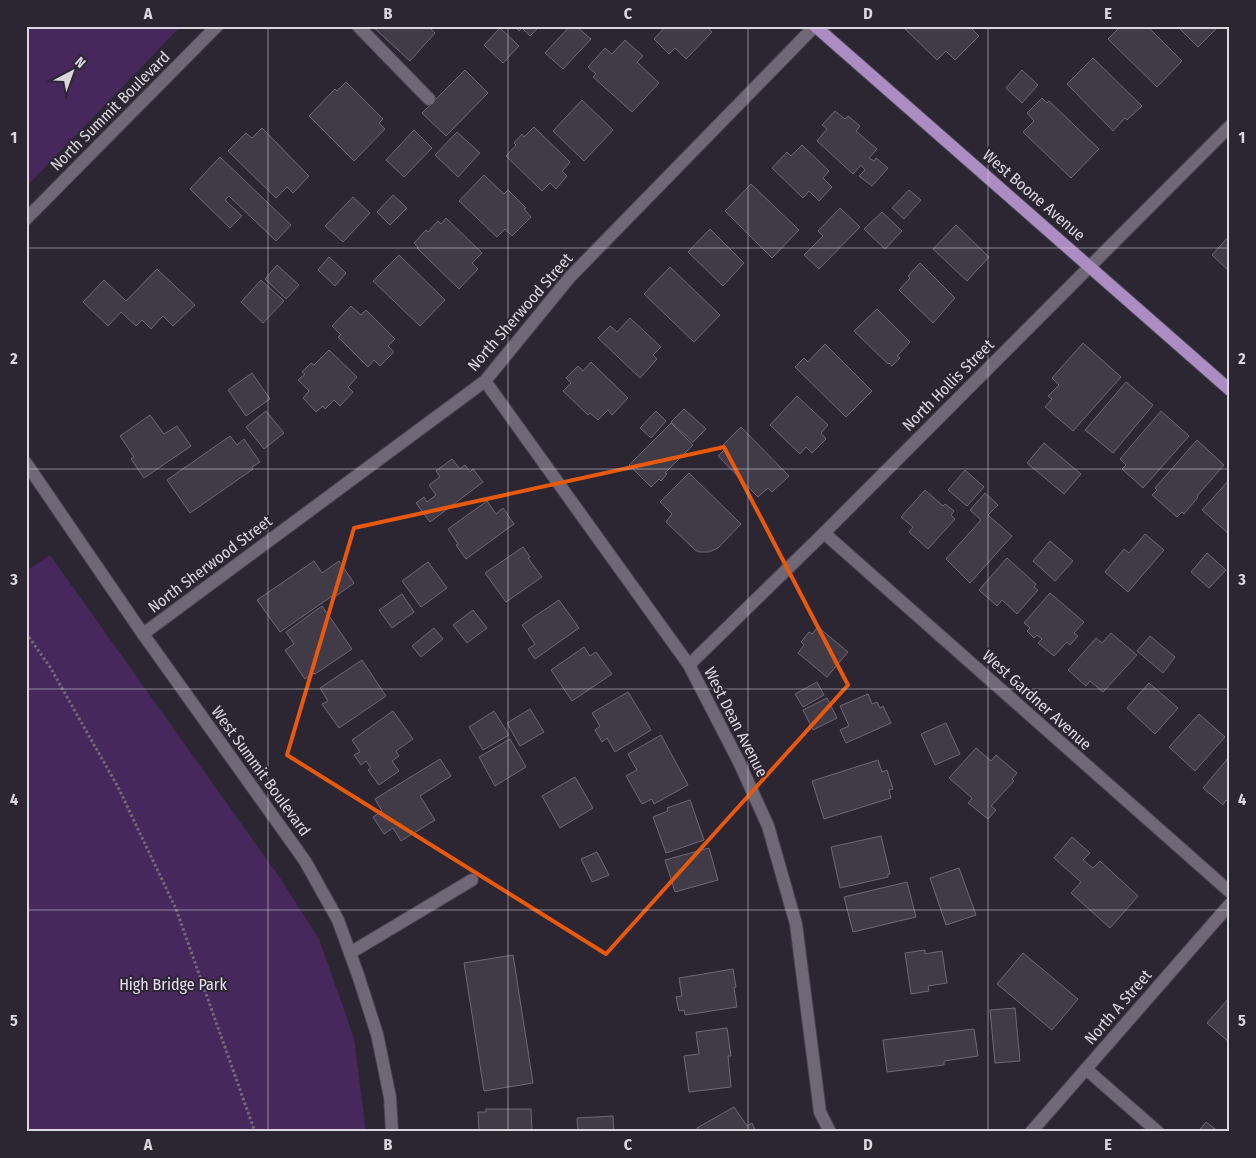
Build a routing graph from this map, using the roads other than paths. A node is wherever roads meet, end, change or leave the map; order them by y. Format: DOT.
graph roads {
  1 [pos="217,26"];
  2 [pos="358,26"];
  3 [pos="815,26"];
  4 [pos="429,99"];
  5 [pos="1230,126"];
  6 [pos="26,219"];
  7 [pos="1090,266"];
  8 [pos="485,381"];
  9 [pos="1230,390"];
  10 [pos="26,464"];
  11 [pos="824,533"];
  12 [pos="143,634"];
  13 [pos="689,665"];
  14 [pos="472,880"];
  15 [pos="1230,892"];
  16 [pos="1230,904"];
  17 [pos="350,953"];
  18 [pos="1086,1069"];
  19 [pos="392,1132"];
  20 [pos="830,1132"];
  21 [pos="1031,1132"];
  22 [pos="1158,1132"];
  1 -- 6 [label="street, North Summit Boulevard"];
  2 -- 4 [label="street"];
  3 -- 7 [label="main road, West Boone Avenue"];
  3 -- 8 [label="street, North Sherwood Street"];
  5 -- 7 [label="street, North Hollis Street"];
  7 -- 9 [label="main road, West Boone Avenue"];
  7 -- 11 [label="street, North Hollis Street"];
  8 -- 12 [label="street, North Sherwood Street"];
  8 -- 13 [label="street, West Dean Avenue"];
  10 -- 12 [label="street, West Summit Boulevard"];
  11 -- 13 [label="street, North Hollis Street"];
  11 -- 15 [label="street, West Gardner Avenue"];
  12 -- 17 [label="street, West Summit Boulevard"];
  13 -- 20 [label="street, West Dean Avenue"];
  14 -- 17 [label="street"];
  16 -- 18 [label="street, North A Street"];
  17 -- 19 [label="street, West Summit Boulevard"];
  18 -- 21 [label="street, North A Street"];
  18 -- 22 [label="street"];
}
